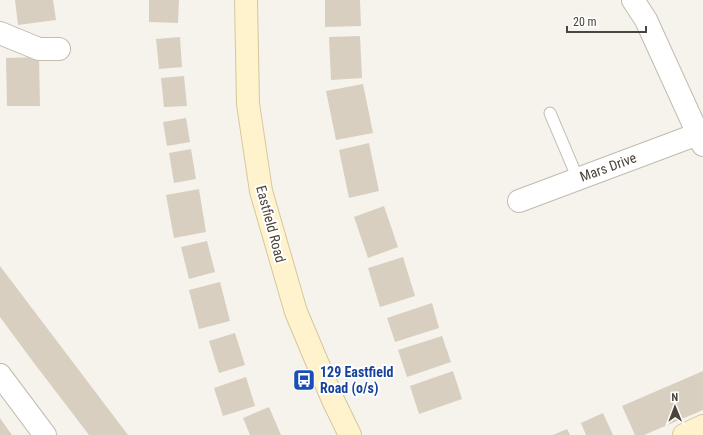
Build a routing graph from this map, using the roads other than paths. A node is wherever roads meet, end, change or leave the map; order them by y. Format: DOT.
graph roads {
  1 [pos="246,0"];
  2 [pos="633,0"];
  3 [pos="0,34"];
  4 [pos="59,49"];
  5 [pos="550,113"];
  6 [pos="700,140"];
  7 [pos="578,179"];
  8 [pos="518,201"];
  9 [pos="0,375"];
  10 [pos="703,426"];
  11 [pos="45,435"];
  12 [pos="350,435"];
  13 [pos="684,435"];
  1 -- 12 [label="main road, Eastfield Road"];
  2 -- 6 [label="street, Mars Drive"];
  3 -- 4 [label="street"];
  5 -- 7 [label="lane"];
  6 -- 7 [label="street, Mars Drive"];
  7 -- 8 [label="street, Mars Drive"];
  9 -- 11 [label="street"];
  10 -- 13 [label="main road"];
}
